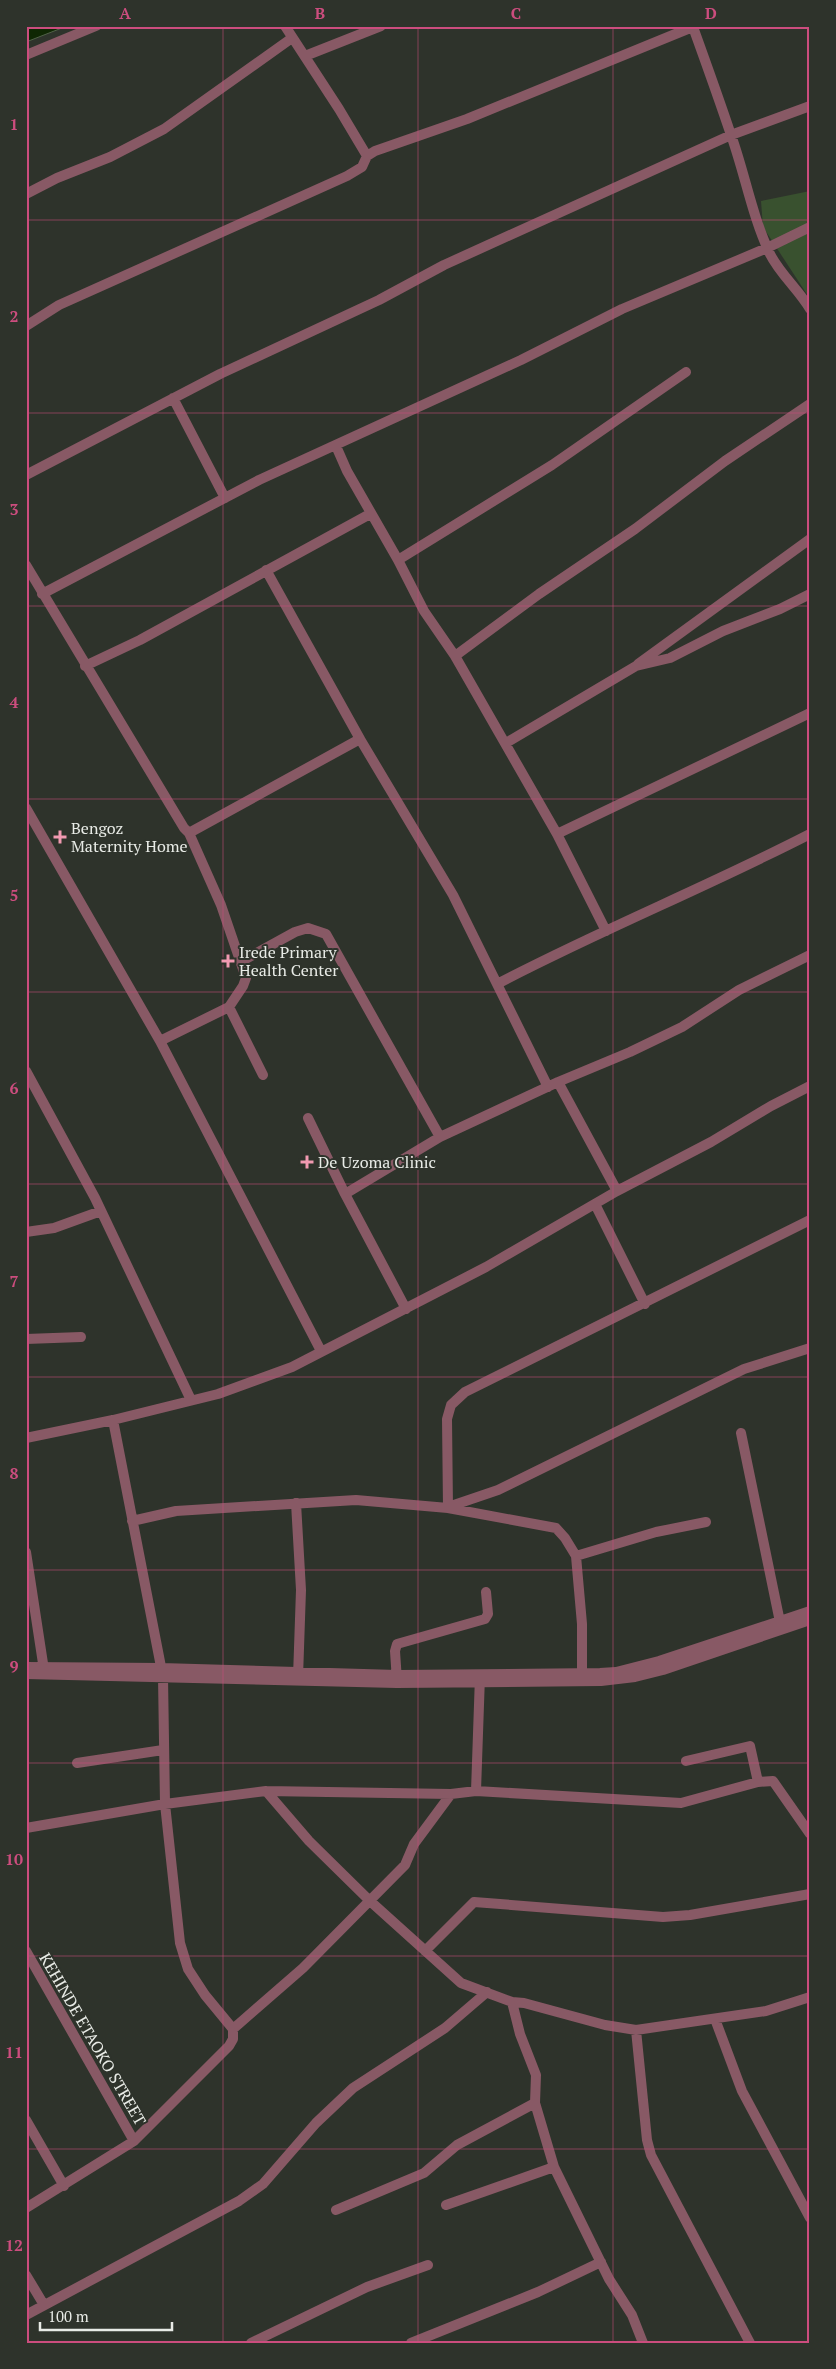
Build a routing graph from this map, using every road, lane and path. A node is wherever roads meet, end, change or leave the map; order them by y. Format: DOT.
graph roads {
  1 [pos="96,26"];
  2 [pos="284,26"];
  3 [pos="381,26"];
  4 [pos="694,27"];
  5 [pos="292,38"];
  6 [pos="26,56"];
  7 [pos="305,56"];
  8 [pos="810,106"];
  9 [pos="732,135"];
  10 [pos="367,156"];
  11 [pos="26,194"];
  12 [pos="810,227"];
  13 [pos="767,248"];
  14 [pos="810,309"];
  15 [pos="26,326"];
  16 [pos="686,372"];
  17 [pos="173,398"];
  18 [pos="810,404"];
  19 [pos="336,446"];
  20 [pos="26,475"];
  21 [pos="225,498"];
  22 [pos="370,514"];
  23 [pos="810,539"];
  24 [pos="398,560"];
  25 [pos="26,565"];
  26 [pos="266,570"];
  27 [pos="42,594"];
  28 [pos="810,594"];
  29 [pos="455,656"];
  30 [pos="85,666"];
  31 [pos="636,666"];
  32 [pos="810,713"];
  33 [pos="360,739"];
  34 [pos="506,743"];
  35 [pos="26,808"];
  36 [pos="189,833"];
  37 [pos="557,834"];
  38 [pos="809,837"];
  39 [pos="606,931"];
  40 [pos="810,955"];
  41 [pos="242,961"];
  42 [pos="497,984"];
  43 [pos="229,1007"];
  44 [pos="160,1041"];
  45 [pos="26,1071"];
  46 [pos="262,1075"];
  47 [pos="558,1082"];
  48 [pos="810,1086"];
  49 [pos="548,1087"];
  50 [pos="308,1118"];
  51 [pos="440,1137"];
  52 [pos="617,1191"];
  53 [pos="345,1194"];
  54 [pos="595,1204"];
  55 [pos="101,1212"];
  56 [pos="810,1220"];
  57 [pos="26,1232"];
  58 [pos="644,1304"];
  59 [pos="406,1309"];
  60 [pos="81,1337"];
  61 [pos="26,1339"];
  62 [pos="810,1348"];
  63 [pos="321,1352"];
  64 [pos="191,1400"];
  65 [pos="113,1420"];
  66 [pos="740,1434"];
  67 [pos="26,1438"];
  68 [pos="296,1503"];
  69 [pos="448,1508"];
  70 [pos="132,1521"];
  71 [pos="706,1522"];
  72 [pos="26,1552"];
  73 [pos="576,1556"];
  74 [pos="486,1592"];
  75 [pos="810,1612"];
  76 [pos="810,1620"];
  77 [pos="780,1622"];
  78 [pos="26,1666"];
  79 [pos="44,1669"];
  80 [pos="162,1672"];
  81 [pos="26,1674"];
  82 [pos="298,1676"];
  83 [pos="582,1677"];
  84 [pos="397,1679"];
  85 [pos="480,1679"];
  86 [pos="164,1750"];
  87 [pos="686,1760"];
  88 [pos="77,1763"];
  89 [pos="758,1782"];
  90 [pos="266,1791"];
  91 [pos="476,1791"];
  92 [pos="451,1794"];
  93 [pos="164,1804"];
  94 [pos="27,1824"];
  95 [pos="810,1834"];
  96 [pos="810,1894"];
  97 [pos="370,1901"];
  98 [pos="425,1951"];
  99 [pos="26,1952"];
  100 [pos="487,1992"];
  101 [pos="810,1997"];
  102 [pos="512,2002"];
  103 [pos="715,2020"];
  104 [pos="233,2029"];
  105 [pos="636,2030"];
  106 [pos="535,2103"];
  107 [pos="26,2120"];
  108 [pos="134,2141"];
  109 [pos="554,2166"];
  110 [pos="64,2186"];
  111 [pos="446,2205"];
  112 [pos="26,2208"];
  113 [pos="336,2210"];
  114 [pos="810,2218"];
  115 [pos="601,2262"];
  116 [pos="428,2265"];
  117 [pos="26,2275"];
  118 [pos="44,2306"];
  119 [pos="26,2315"];
  120 [pos="251,2343"];
  121 [pos="411,2343"];
  122 [pos="644,2343"];
  123 [pos="750,2343"];
  1 -- 6 [label="street"];
  2 -- 5 [label="street"];
  3 -- 7 [label="street"];
  4 -- 9 [label="street"];
  4 -- 10 [label="street"];
  5 -- 7 [label="street"];
  5 -- 11 [label="street"];
  7 -- 10 [label="street"];
  8 -- 9 [label="street"];
  9 -- 13 [label="street"];
  9 -- 17 [label="street"];
  10 -- 15 [label="street"];
  12 -- 13 [label="street"];
  13 -- 14 [label="street"];
  13 -- 19 [label="street"];
  16 -- 24 [label="street"];
  17 -- 20 [label="street"];
  17 -- 21 [label="street"];
  18 -- 29 [label="street"];
  19 -- 21 [label="street"];
  19 -- 22 [label="street"];
  21 -- 27 [label="street"];
  22 -- 24 [label="street"];
  22 -- 26 [label="street"];
  23 -- 31 [label="street"];
  24 -- 29 [label="street"];
  25 -- 27 [label="street"];
  26 -- 30 [label="street"];
  26 -- 33 [label="street"];
  27 -- 30 [label="street"];
  28 -- 31 [label="street"];
  29 -- 34 [label="street"];
  30 -- 36 [label="street"];
  31 -- 34 [label="street"];
  32 -- 37 [label="street"];
  33 -- 36 [label="street"];
  33 -- 42 [label="street"];
  34 -- 37 [label="street"];
  35 -- 44 [label="street"];
  36 -- 41 [label="street"];
  37 -- 39 [label="street"];
  38 -- 39 [label="street"];
  39 -- 42 [label="street"];
  40 -- 47 [label="street"];
  41 -- 43 [label="street"];
  41 -- 51 [label="street"];
  42 -- 49 [label="street"];
  43 -- 44 [label="street"];
  43 -- 46 [label="street"];
  44 -- 63 [label="street"];
  45 -- 55 [label="street"];
  47 -- 49 [label="street"];
  47 -- 52 [label="street"];
  48 -- 52 [label="street"];
  49 -- 51 [label="street"];
  50 -- 53 [label="street"];
  51 -- 53 [label="street"];
  52 -- 54 [label="street"];
  53 -- 59 [label="street"];
  54 -- 58 [label="street"];
  54 -- 59 [label="street"];
  55 -- 57 [label="street"];
  55 -- 64 [label="street"];
  56 -- 58 [label="street"];
  58 -- 69 [label="street"];
  59 -- 63 [label="street"];
  60 -- 61 [label="street"];
  62 -- 69 [label="street"];
  63 -- 64 [label="street"];
  64 -- 65 [label="street"];
  65 -- 67 [label="street"];
  65 -- 70 [label="street"];
  66 -- 77 [label="street"];
  68 -- 69 [label="street"];
  68 -- 70 [label="street"];
  68 -- 82 [label="street"];
  69 -- 73 [label="street"];
  70 -- 80 [label="street"];
  71 -- 73 [label="street"];
  72 -- 79 [label="street"];
  73 -- 83 [label="street"];
  74 -- 84 [label="street"];
  75 -- 77 [label="street"];
  76 -- 83 [label="street"];
  77 -- 83 [label="street"];
  78 -- 79 [label="street"];
  79 -- 80 [label="street"];
  79 -- 81 [label="street"];
  80 -- 82 [label="street"];
  80 -- 86 [label="street"];
  82 -- 84 [label="street"];
  83 -- 85 [label="street"];
  84 -- 85 [label="street"];
  85 -- 91 [label="street"];
  86 -- 88 [label="street"];
  86 -- 93 [label="street"];
  87 -- 89 [label="street"];
  89 -- 91 [label="street"];
  89 -- 95 [label="street"];
  90 -- 92 [label="street"];
  90 -- 93 [label="street"];
  90 -- 97 [label="street"];
  91 -- 92 [label="street"];
  92 -- 97 [label="street"];
  93 -- 94 [label="street"];
  93 -- 104 [label="street"];
  96 -- 98 [label="street"];
  97 -- 98 [label="street"];
  97 -- 104 [label="street"];
  98 -- 100 [label="street"];
  99 -- 108 [label="street, KEHINDE ETAOKO STREET"];
  100 -- 102 [label="street"];
  100 -- 118 [label="street"];
  101 -- 103 [label="street"];
  102 -- 105 [label="street"];
  102 -- 106 [label="street"];
  103 -- 105 [label="street"];
  103 -- 114 [label="street"];
  104 -- 108 [label="street"];
  105 -- 123 [label="street"];
  106 -- 109 [label="street"];
  106 -- 113 [label="street"];
  107 -- 110 [label="street"];
  108 -- 110 [label="street"];
  109 -- 111 [label="street"];
  109 -- 115 [label="street"];
  110 -- 112 [label="street"];
  115 -- 121 [label="street"];
  115 -- 122 [label="street"];
  116 -- 120 [label="street"];
  117 -- 118 [label="street"];
  118 -- 119 [label="street"];
}
